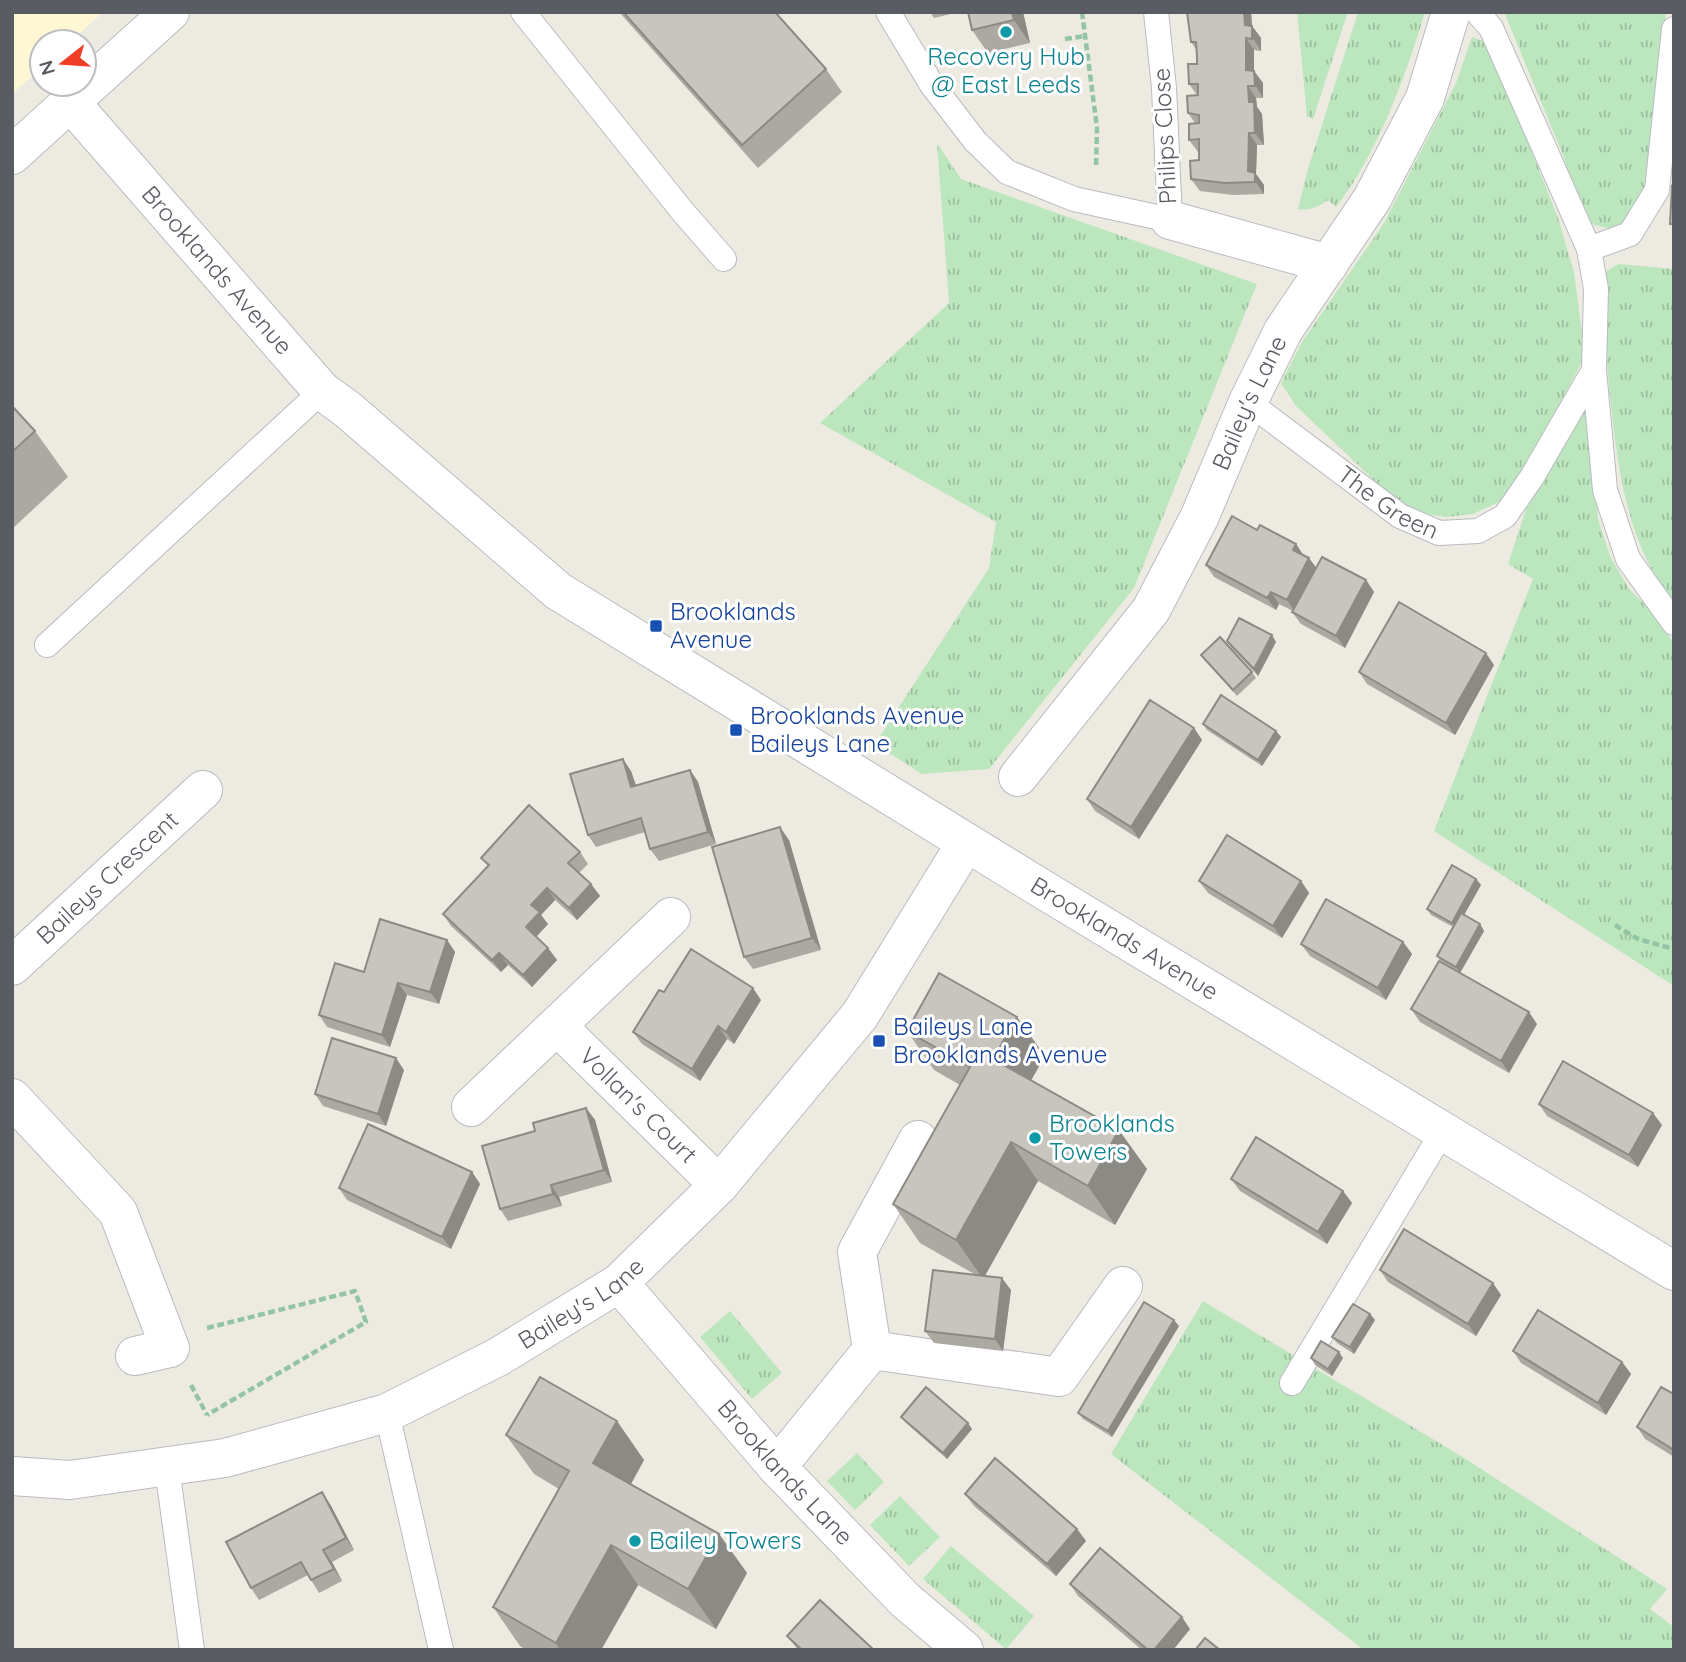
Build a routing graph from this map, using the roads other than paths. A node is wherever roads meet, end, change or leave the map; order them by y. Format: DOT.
graph roads {
  1 [pos="170,12"];
  2 [pos="523,12"];
  3 [pos="888,12"];
  4 [pos="1156,12"];
  5 [pos="1451,12"];
  6 [pos="1477,12"];
  7 [pos="1674,29"];
  8 [pos="71,103"];
  9 [pos="12,155"];
  10 [pos="1170,220"];
  11 [pos="1589,249"];
  12 [pos="724,259"];
  13 [pos="1329,264"];
  14 [pos="1594,370"];
  15 [pos="322,391"];
  16 [pos="1248,402"];
  17 [pos="1674,623"];
  18 [pos="47,645"];
  19 [pos="1018,777"];
  20 [pos="203,790"];
  21 [pos="966,843"];
  22 [pos="671,917"];
  23 [pos="12,966"];
  24 [pos="558,1027"];
  25 [pos="12,1098"];
  26 [pos="471,1107"];
  27 [pos="1443,1131"];
  28 [pos="918,1140"];
  29 [pos="719,1185"];
  30 [pos="1674,1271"];
  31 [pos="619,1283"];
  32 [pos="1123,1286"];
  33 [pos="151,1347"];
  34 [pos="872,1350"];
  35 [pos="1292,1383"];
  36 [pos="387,1413"];
  37 [pos="777,1466"];
  38 [pos="167,1468"];
  39 [pos="12,1476"];
  40 [pos="192,1650"];
  41 [pos="441,1650"];
  42 [pos="964,1650"];
  1 -- 8 [label="street"];
  2 -- 12 [label="lane"];
  3 -- 10 [label="lane"];
  4 -- 10 [label="lane, Philips Close"];
  5 -- 13 [label="street, Bailey's Lane"];
  6 -- 11 [label="lane, The Green"];
  7 -- 11 [label="lane"];
  8 -- 9 [label="street"];
  8 -- 15 [label="street, Brooklands Avenue"];
  10 -- 13 [label="street, Philips Close"];
  11 -- 14 [label="lane, The Green"];
  13 -- 16 [label="street, Bailey's Lane"];
  14 -- 16 [label="lane, The Green"];
  14 -- 17 [label="lane, The Green"];
  15 -- 18 [label="lane"];
  15 -- 21 [label="street, Brooklands Avenue"];
  16 -- 19 [label="street, Bailey's Lane"];
  20 -- 23 [label="street, Baileys Crescent"];
  21 -- 27 [label="street, Brooklands Avenue"];
  21 -- 29 [label="street, Bailey's Lane"];
  22 -- 24 [label="street, Vollan's Court"];
  24 -- 26 [label="street, Vollan's Court"];
  24 -- 29 [label="street, Vollan's Court"];
  25 -- 33 [label="street"];
  27 -- 30 [label="street, Brooklands Avenue"];
  27 -- 35 [label="lane"];
  28 -- 34 [label="street"];
  29 -- 31 [label="street, Bailey's Lane"];
  31 -- 36 [label="street, Bailey's Lane"];
  31 -- 37 [label="street, Brooklands Lane"];
  32 -- 34 [label="street"];
  34 -- 37 [label="street"];
  36 -- 38 [label="street, Bailey's Lane"];
  36 -- 41 [label="lane"];
  37 -- 42 [label="street, Brooklands Lane"];
  38 -- 39 [label="street, Bailey's Lane"];
  38 -- 40 [label="lane"];
}
